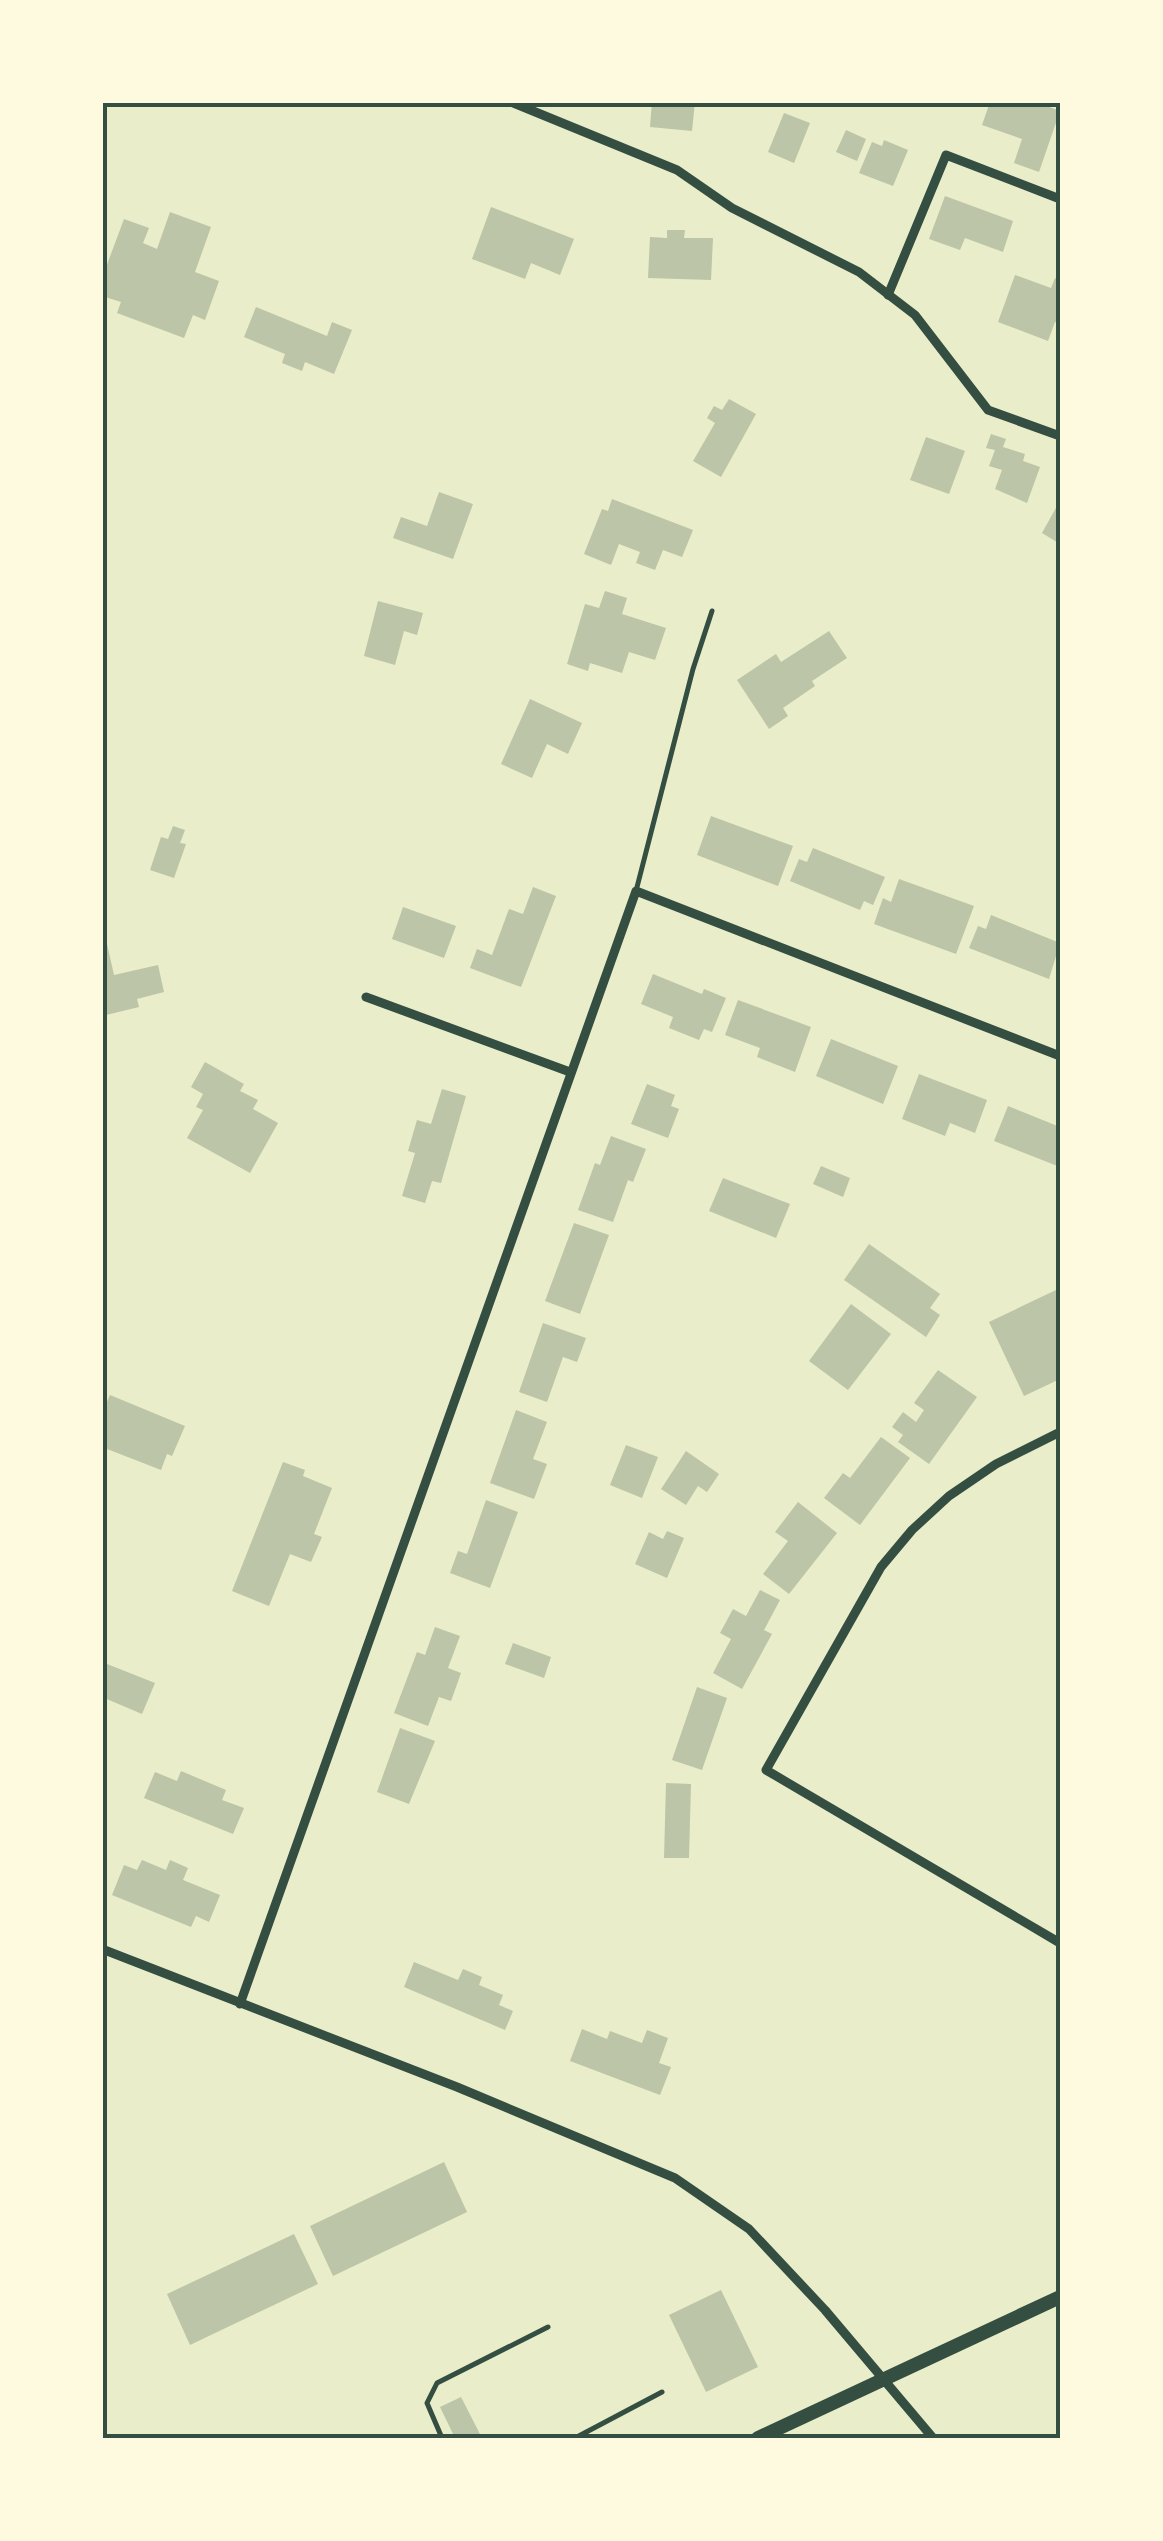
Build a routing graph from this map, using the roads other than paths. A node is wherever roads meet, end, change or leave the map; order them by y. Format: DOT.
graph roads {
  1 [pos="510,102"];
  2 [pos="1060,199"];
  3 [pos="888,294"];
  4 [pos="1060,436"];
  5 [pos="712,611"];
  6 [pos="636,891"];
  7 [pos="366,998"];
  8 [pos="1060,1056"];
  9 [pos="570,1072"];
  10 [pos="1060,1432"];
  11 [pos="1060,1943"];
  12 [pos="102,1949"];
  13 [pos="240,2004"];
  14 [pos="1060,2297"];
  15 [pos="548,2327"];
  16 [pos="883,2378"];
  17 [pos="662,2392"];
  18 [pos="442,2438"];
  19 [pos="575,2438"];
  20 [pos="758,2438"];
  21 [pos="933,2438"];
  1 -- 3 [label="street"];
  2 -- 3 [label="street"];
  3 -- 4 [label="street"];
  5 -- 6 [label="lane"];
  6 -- 8 [label="street"];
  6 -- 9 [label="street"];
  7 -- 9 [label="street"];
  9 -- 13 [label="street"];
  10 -- 11 [label="street"];
  12 -- 13 [label="street"];
  13 -- 16 [label="street"];
  14 -- 16 [label="main road"];
  15 -- 18 [label="lane"];
  16 -- 20 [label="main road"];
  16 -- 21 [label="street"];
  17 -- 19 [label="lane"];
}
